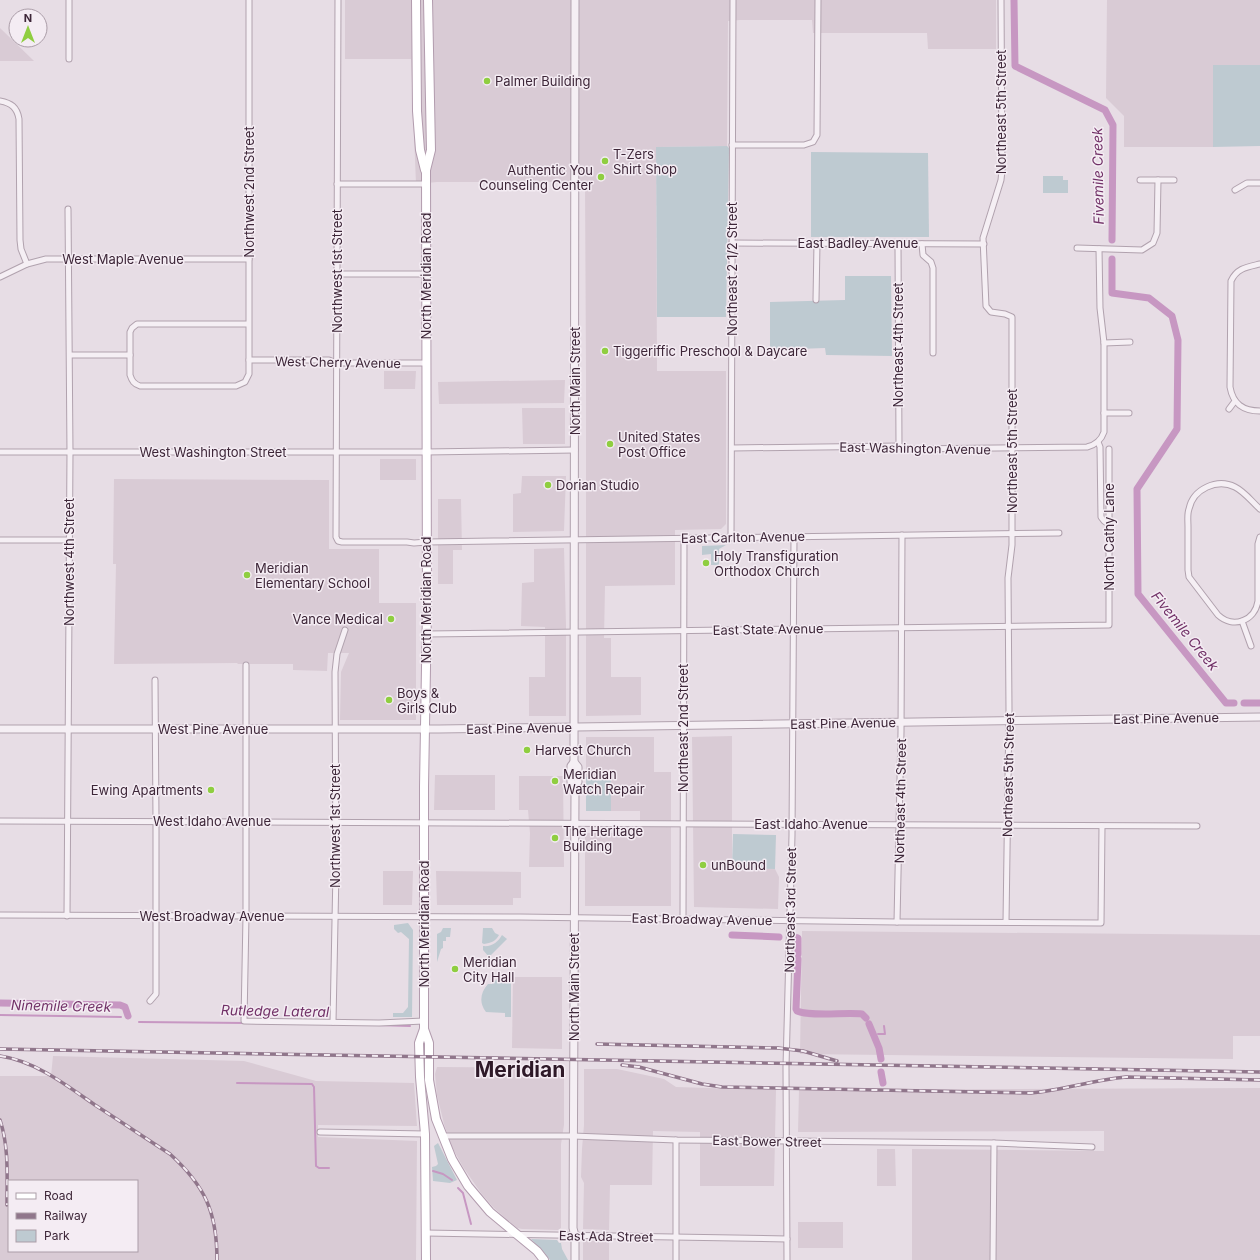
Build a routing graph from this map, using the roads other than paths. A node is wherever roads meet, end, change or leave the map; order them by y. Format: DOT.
graph roads {
  1 [pos="69,0"];
  2 [pos="248,0"];
  3 [pos="338,0"];
  4 [pos="416,0"];
  5 [pos="428,0"];
  6 [pos="575,0"];
  7 [pos="733,0"];
  8 [pos="818,0"];
  9 [pos="1002,0"];
  10 [pos="69,59"];
  11 [pos="0,100"];
  12 [pos="732,145"];
  13 [pos="426,170"];
  14 [pos="1140,180"];
  15 [pos="1158,180"];
  16 [pos="1174,180"];
  17 [pos="1260,183"];
  18 [pos="337,184"];
  19 [pos="426,184"];
  20 [pos="1235,190"];
  21 [pos="68,209"];
  22 [pos="732,243"];
  23 [pos="817,243"];
  24 [pos="898,244"];
  25 [pos="922,244"];
  26 [pos="984,244"];
  27 [pos="1077,248"];
  28 [pos="1099,249"];
  29 [pos="69,258"];
  30 [pos="249,259"];
  31 [pos="27,264"];
  32 [pos="1260,264"];
  33 [pos="337,274"];
  34 [pos="427,274"];
  35 [pos="0,276"];
  36 [pos="816,300"];
  37 [pos="249,324"];
  38 [pos="1130,342"];
  39 [pos="1104,343"];
  40 [pos="933,354"];
  41 [pos="70,355"];
  42 [pos="130,355"];
  43 [pos="249,360"];
  44 [pos="336,363"];
  45 [pos="427,363"];
  46 [pos="1235,401"];
  47 [pos="1229,409"];
  48 [pos="1260,411"];
  49 [pos="1104,413"];
  50 [pos="1130,413"];
  51 [pos="1098,442"];
  52 [pos="899,446"];
  53 [pos="732,448"];
  54 [pos="1012,448"];
  55 [pos="1109,449"];
  56 [pos="575,450"];
  57 [pos="0,452"];
  58 [pos="70,452"];
  59 [pos="336,452"];
  60 [pos="426,452"];
  61 [pos="1260,509"];
  62 [pos="1109,524"];
  63 [pos="1059,533"];
  64 [pos="1012,534"];
  65 [pos="902,535"];
  66 [pos="1260,536"];
  67 [pos="794,537"];
  68 [pos="684,538"];
  69 [pos="732,538"];
  70 [pos="0,540"];
  71 [pos="69,540"];
  72 [pos="575,540"];
  73 [pos="338,541"];
  74 [pos="426,542"];
  75 [pos="1242,621"];
  76 [pos="1109,625"];
  77 [pos="1009,626"];
  78 [pos="902,627"];
  79 [pos="794,629"];
  80 [pos="345,630"];
  81 [pos="684,630"];
  82 [pos="575,632"];
  83 [pos="427,634"];
  84 [pos="1251,646"];
  85 [pos="246,665"];
  86 [pos="155,680"];
  87 [pos="1260,717"];
  88 [pos="1009,721"];
  89 [pos="901,722"];
  90 [pos="794,724"];
  91 [pos="684,726"];
  92 [pos="574,727"];
  93 [pos="0,729"];
  94 [pos="67,729"];
  95 [pos="155,729"];
  96 [pos="246,729"];
  97 [pos="425,729"];
  98 [pos="336,730"];
  99 [pos="0,821"];
  100 [pos="67,821"];
  101 [pos="156,821"];
  102 [pos="246,821"];
  103 [pos="424,822"];
  104 [pos="336,823"];
  105 [pos="574,823"];
  106 [pos="683,824"];
  107 [pos="792,824"];
  108 [pos="900,825"];
  109 [pos="1007,825"];
  110 [pos="1102,826"];
  111 [pos="1197,826"];
  112 [pos="0,916"];
  113 [pos="67,916"];
  114 [pos="156,916"];
  115 [pos="246,916"];
  116 [pos="334,916"];
  117 [pos="424,917"];
  118 [pos="574,918"];
  119 [pos="683,918"];
  120 [pos="790,920"];
  121 [pos="898,922"];
  122 [pos="1006,922"];
  123 [pos="150,1001"];
  124 [pos="333,1022"];
  125 [pos="424,1025"];
  126 [pos="320,1132"];
  127 [pos="425,1134"];
  128 [pos="442,1136"];
  129 [pos="573,1136"];
  130 [pos="676,1140"];
  131 [pos="786,1141"];
  132 [pos="994,1143"];
  133 [pos="1092,1147"];
  134 [pos="426,1233"];
  135 [pos="518,1235"];
  136 [pos="575,1236"];
  137 [pos="676,1237"];
  138 [pos="787,1239"];
  139 [pos="426,1260"];
  140 [pos="544,1260"];
  141 [pos="575,1260"];
  142 [pos="676,1260"];
  143 [pos="787,1260"];
  144 [pos="993,1260"];
  1 -- 10 [label="street"];
  2 -- 30 [label="street, Northwest 2nd Street"];
  3 -- 18 [label="street, Northwest 1st Street"];
  4 -- 13 [label="main road, North Meridian Road"];
  5 -- 13 [label="main road, North Meridian Road"];
  6 -- 56 [label="street, North Main Street"];
  7 -- 12 [label="street, Northeast 2 1/2 Street"];
  8 -- 12 [label="street"];
  9 -- 26 [label="street, Northeast 5th Street"];
  11 -- 31 [label="street"];
  12 -- 22 [label="street, Northeast 2 1/2 Street"];
  13 -- 19 [label="main road, North Meridian Road"];
  14 -- 15 [label="street"];
  15 -- 16 [label="street"];
  15 -- 28 [label="street"];
  17 -- 20 [label="street"];
  18 -- 19 [label="street"];
  18 -- 33 [label="street, Northwest 1st Street"];
  19 -- 34 [label="main road, North Meridian Road"];
  21 -- 29 [label="street, Northwest 4th Street"];
  22 -- 23 [label="street, East Badley Avenue"];
  22 -- 53 [label="street, Northeast 2 1/2 Street"];
  23 -- 24 [label="street, East Badley Avenue"];
  23 -- 36 [label="street"];
  24 -- 25 [label="street, East Badley Avenue"];
  24 -- 52 [label="street, Northeast 4th Street"];
  25 -- 26 [label="street, East Badley Avenue"];
  25 -- 40 [label="street"];
  26 -- 54 [label="street, Northeast 5th Street"];
  27 -- 28 [label="street"];
  28 -- 39 [label="street"];
  29 -- 30 [label="street, West Maple Avenue"];
  29 -- 31 [label="street, West Maple Avenue"];
  29 -- 41 [label="street, Northwest 4th Street"];
  30 -- 37 [label="street, Northwest 2nd Street"];
  31 -- 35 [label="street, West Maple Avenue"];
  32 -- 46 [label="street"];
  33 -- 34 [label="street"];
  33 -- 44 [label="street, Northwest 1st Street"];
  34 -- 45 [label="main road, North Meridian Road"];
  37 -- 42 [label="street"];
  37 -- 43 [label="street, Northwest 2nd Street"];
  38 -- 39 [label="street"];
  39 -- 49 [label="street"];
  41 -- 42 [label="street"];
  41 -- 58 [label="street, Northwest 4th Street"];
  42 -- 43 [label="street, Northwest 2nd Street"];
  43 -- 44 [label="street, West Cherry Avenue"];
  44 -- 45 [label="street, West Cherry Avenue"];
  44 -- 59 [label="street, Northwest 1st Street"];
  45 -- 60 [label="main road, North Meridian Road"];
  46 -- 47 [label="street"];
  46 -- 48 [label="street"];
  49 -- 50 [label="street"];
  49 -- 51 [label="street"];
  51 -- 54 [label="street, East Washington Avenue"];
  51 -- 62 [label="street"];
  52 -- 53 [label="street, East Washington Avenue"];
  52 -- 54 [label="street, East Washington Avenue"];
  53 -- 69 [label="street, Northeast 2 1/2 Street"];
  54 -- 64 [label="street, Northeast 5th Street"];
  55 -- 62 [label="street, North Cathy Lane"];
  56 -- 60 [label="street"];
  56 -- 72 [label="street, North Main Street"];
  57 -- 58 [label="street, West Washington Street"];
  58 -- 59 [label="street, West Washington Street"];
  58 -- 71 [label="street, Northwest 4th Street"];
  59 -- 60 [label="street, West Washington Street"];
  59 -- 73 [label="street, Northwest 1st Street"];
  60 -- 74 [label="main road, North Meridian Road"];
  61 -- 75 [label="street"];
  62 -- 76 [label="street, North Cathy Lane"];
  63 -- 64 [label="street, East Carlton Avenue"];
  64 -- 65 [label="street, East Carlton Avenue"];
  64 -- 77 [label="street, Northeast 5th Street"];
  65 -- 67 [label="street, East Carlton Avenue"];
  65 -- 78 [label="street, Northeast 4th Street"];
  66 -- 75 [label="street"];
  67 -- 69 [label="street, East Carlton Avenue"];
  67 -- 79 [label="street, Northeast 3rd Street"];
  68 -- 69 [label="street, East Carlton Avenue"];
  68 -- 72 [label="street, East Carlton Avenue"];
  68 -- 81 [label="street, Northeast 2nd Street"];
  70 -- 71 [label="street"];
  71 -- 94 [label="street, Northwest 4th Street"];
  72 -- 74 [label="street, East Carlton Avenue"];
  72 -- 82 [label="street, North Main Street"];
  73 -- 74 [label="street, East Carlton Avenue"];
  74 -- 83 [label="main road, North Meridian Road"];
  75 -- 84 [label="street"];
  76 -- 77 [label="street, East State Avenue"];
  77 -- 78 [label="street, East State Avenue"];
  77 -- 88 [label="street, Northeast 5th Street"];
  78 -- 79 [label="street, East State Avenue"];
  78 -- 89 [label="street, Northeast 4th Street"];
  79 -- 81 [label="street, East State Avenue"];
  79 -- 90 [label="street, Northeast 3rd Street"];
  80 -- 98 [label="street, Northwest 1st Street"];
  81 -- 82 [label="street, East State Avenue"];
  81 -- 91 [label="street, Northeast 2nd Street"];
  82 -- 83 [label="street, East State Avenue"];
  82 -- 92 [label="street, North Main Street"];
  83 -- 97 [label="main road, North Meridian Road"];
  85 -- 96 [label="street"];
  86 -- 95 [label="street"];
  87 -- 88 [label="street, East Pine Avenue"];
  88 -- 89 [label="street, East Pine Avenue"];
  88 -- 109 [label="street, Northeast 5th Street"];
  89 -- 90 [label="street, East Pine Avenue"];
  89 -- 108 [label="street, Northeast 4th Street"];
  90 -- 91 [label="street, East Pine Avenue"];
  90 -- 107 [label="street, Northeast 3rd Street"];
  91 -- 92 [label="street, East Pine Avenue"];
  91 -- 106 [label="street, Northeast 2nd Street"];
  92 -- 97 [label="street, East Pine Avenue"];
  92 -- 105 [label="street, North Main Street"];
  93 -- 94 [label="street, West Pine Avenue"];
  94 -- 95 [label="street, West Pine Avenue"];
  94 -- 100 [label="street, Northwest 4th Street"];
  95 -- 96 [label="street, West Pine Avenue"];
  95 -- 101 [label="street"];
  96 -- 98 [label="street, West Pine Avenue"];
  96 -- 102 [label="street"];
  97 -- 98 [label="street, West Pine Avenue"];
  97 -- 103 [label="main road, North Meridian Road"];
  98 -- 104 [label="street, Northwest 1st Street"];
  99 -- 100 [label="street, West Idaho Avenue"];
  100 -- 101 [label="street, West Idaho Avenue"];
  100 -- 113 [label="street, Northwest 4th Street"];
  101 -- 102 [label="street, West Idaho Avenue"];
  101 -- 114 [label="street"];
  102 -- 104 [label="street, West Idaho Avenue"];
  102 -- 115 [label="street"];
  103 -- 104 [label="street, West Idaho Avenue"];
  103 -- 105 [label="street, East Idaho Avenue"];
  103 -- 117 [label="main road, North Meridian Road"];
  104 -- 116 [label="street, Northwest 1st Street"];
  105 -- 106 [label="street, East Idaho Avenue"];
  105 -- 118 [label="street, North Main Street"];
  106 -- 107 [label="street, East Idaho Avenue"];
  106 -- 119 [label="street, Northeast 2nd Street"];
  107 -- 108 [label="street, East Idaho Avenue"];
  107 -- 120 [label="street, Northeast 3rd Street"];
  108 -- 109 [label="street, East Idaho Avenue"];
  108 -- 121 [label="street, Northeast 4th Street"];
  109 -- 110 [label="street, East Idaho Avenue"];
  109 -- 122 [label="street, Northeast 5th Street"];
  110 -- 111 [label="street, East Idaho Avenue"];
  110 -- 122 [label="street, East Broadway Avenue"];
  112 -- 113 [label="street, West Broadway Avenue"];
  113 -- 114 [label="street, West Broadway Avenue"];
  114 -- 115 [label="street, West Broadway Avenue"];
  114 -- 123 [label="street"];
  115 -- 116 [label="street, West Broadway Avenue"];
  115 -- 124 [label="street"];
  116 -- 117 [label="street, West Broadway Avenue"];
  116 -- 124 [label="street, Northwest 1st Street"];
  117 -- 118 [label="street, East Broadway Avenue"];
  117 -- 125 [label="main road, North Meridian Road"];
  118 -- 119 [label="street, East Broadway Avenue"];
  118 -- 129 [label="street, North Main Street"];
  119 -- 120 [label="street, East Broadway Avenue"];
  120 -- 121 [label="street, East Broadway Avenue"];
  120 -- 131 [label="street, Northeast 3rd Street"];
  121 -- 122 [label="street, East Broadway Avenue"];
  124 -- 125 [label="street"];
  125 -- 127 [label="main road, North Meridian Road"];
  125 -- 128 [label="main road, North Meridian Road"];
  126 -- 127 [label="street"];
  127 -- 134 [label="main road, North Meridian Road"];
  128 -- 129 [label="street, East Bower Street"];
  128 -- 135 [label="main road, North Meridian Road"];
  129 -- 130 [label="street, East Bower Street"];
  129 -- 136 [label="street, North Main Street"];
  130 -- 131 [label="street, East Bower Street"];
  130 -- 137 [label="street"];
  131 -- 132 [label="street, East Bower Street"];
  131 -- 138 [label="street, Northeast 3rd Street"];
  132 -- 133 [label="street, East Bower Street"];
  132 -- 144 [label="street"];
  134 -- 135 [label="street, East Ada Street"];
  134 -- 139 [label="main road, North Meridian Road"];
  135 -- 136 [label="street, East Ada Street"];
  135 -- 140 [label="main road, North Meridian Road"];
  136 -- 137 [label="street, East Ada Street"];
  136 -- 141 [label="street, North Main Street"];
  137 -- 138 [label="street, East Ada Street"];
  137 -- 142 [label="street"];
  138 -- 143 [label="street, Northeast 3rd Street"];
}
